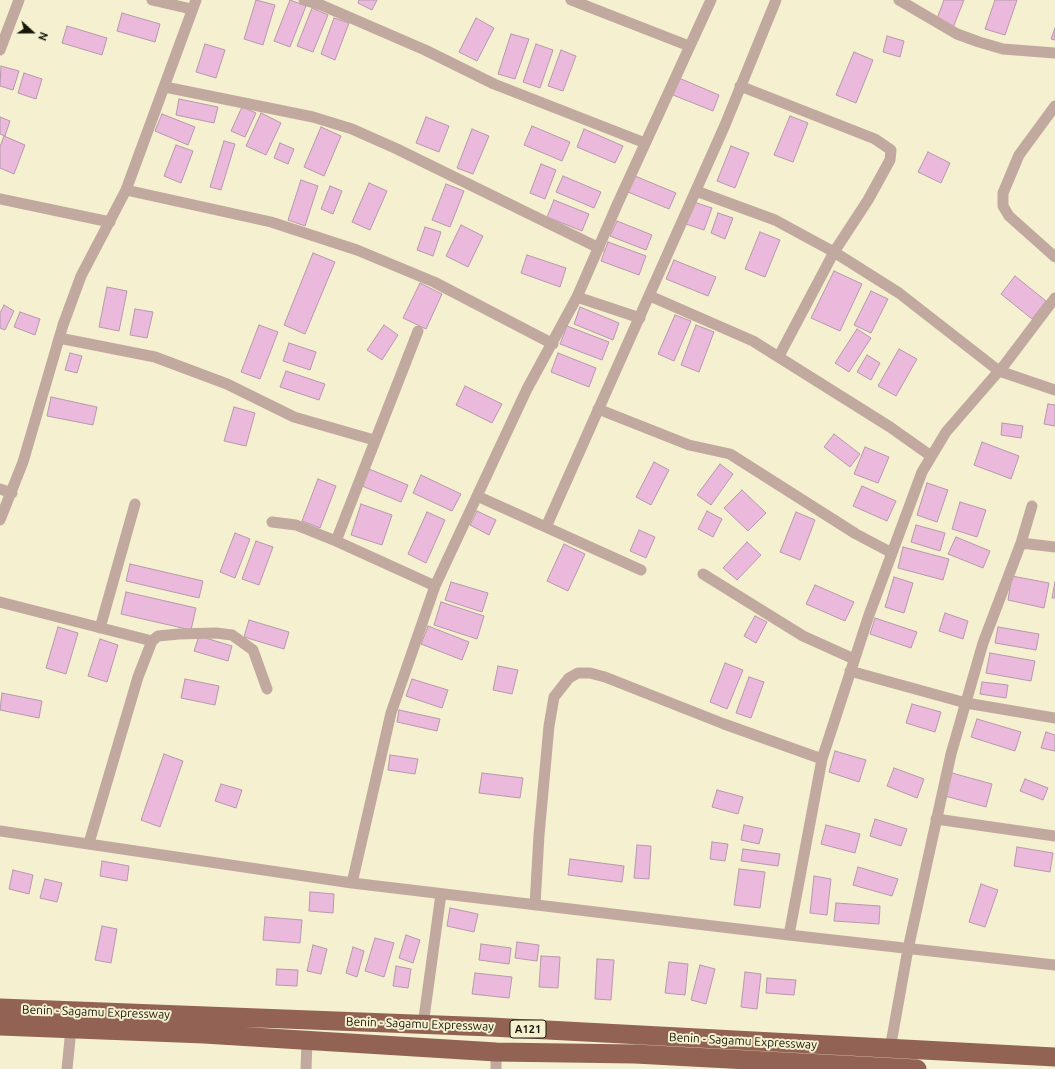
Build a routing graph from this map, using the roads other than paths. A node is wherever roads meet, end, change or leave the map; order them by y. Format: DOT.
graph roads {
  1 [pos="19,0"];
  2 [pos="152,0"];
  3 [pos="304,0"];
  4 [pos="571,0"];
  5 [pos="711,0"];
  6 [pos="776,0"];
  7 [pos="899,0"];
  8 [pos="323,2"];
  9 [pos="194,5"];
  10 [pos="689,46"];
  11 [pos="0,50"];
  12 [pos="1055,53"];
  13 [pos="740,86"];
  14 [pos="166,87"];
  15 [pos="1055,106"];
  16 [pos="645,143"];
  17 [pos="126,190"];
  18 [pos="696,191"];
  19 [pos="0,199"];
  20 [pos="110,222"];
  21 [pos="599,248"];
  22 [pos="834,252"];
  23 [pos="1055,257"];
  24 [pos="650,296"];
  25 [pos="577,297"];
  26 [pos="1055,298"];
  27 [pos="640,318"];
  28 [pos="418,331"];
  29 [pos="59,338"];
  30 [pos="553,344"];
  31 [pos="779,356"];
  32 [pos="999,371"];
  33 [pos="1055,390"];
  34 [pos="598,409"];
  35 [pos="374,440"];
  36 [pos="931,456"];
  37 [pos="0,489"];
  38 [pos="12,493"];
  39 [pos="477,496"];
  40 [pos="135,504"];
  41 [pos="1032,506"];
  42 [pos="0,520"];
  43 [pos="272,522"];
  44 [pos="546,527"];
  45 [pos="336,541"];
  46 [pos="1021,543"];
  47 [pos="1055,547"];
  48 [pos="892,553"];
  49 [pos="641,570"];
  50 [pos="703,574"];
  51 [pos="435,586"];
  52 [pos="0,602"];
  53 [pos="100,628"];
  54 [pos="152,641"];
  55 [pos="854,659"];
  56 [pos="850,671"];
  57 [pos="267,689"];
  58 [pos="966,703"];
  59 [pos="1055,718"];
  60 [pos="822,759"];
  61 [pos="936,820"];
  62 [pos="0,830"];
  63 [pos="1055,836"];
  64 [pos="89,843"];
  65 [pos="352,883"];
  66 [pos="441,894"];
  67 [pos="535,905"];
  68 [pos="789,935"];
  69 [pos="908,949"];
  70 [pos="1055,965"];
  71 [pos="0,1008"];
  72 [pos="423,1024"];
  73 [pos="0,1026"];
  74 [pos="71,1029"];
  75 [pos="307,1041"];
  76 [pos="890,1049"];
  77 [pos="1055,1057"];
  78 [pos="496,1060"];
  79 [pos="739,1065"];
  80 [pos="67,1069"];
  81 [pos="306,1069"];
  82 [pos="917,1069"];
  1 -- 11 [label="street"];
  2 -- 9 [label="street"];
  3 -- 8 [label="street"];
  4 -- 10 [label="street"];
  5 -- 10 [label="street"];
  6 -- 13 [label="street"];
  7 -- 12 [label="street"];
  8 -- 16 [label="street"];
  9 -- 14 [label="street"];
  10 -- 16 [label="street"];
  13 -- 18 [label="street"];
  13 -- 22 [label="street"];
  14 -- 17 [label="street"];
  14 -- 21 [label="street"];
  15 -- 23 [label="street"];
  16 -- 21 [label="street"];
  17 -- 20 [label="street"];
  17 -- 30 [label="street"];
  18 -- 22 [label="street"];
  18 -- 24 [label="street"];
  19 -- 20 [label="street"];
  20 -- 29 [label="street"];
  21 -- 25 [label="street"];
  22 -- 31 [label="street"];
  22 -- 32 [label="street"];
  24 -- 27 [label="street"];
  24 -- 31 [label="street"];
  25 -- 27 [label="street"];
  25 -- 30 [label="street"];
  26 -- 32 [label="street"];
  27 -- 34 [label="street"];
  28 -- 35 [label="street"];
  29 -- 35 [label="street"];
  29 -- 38 [label="street"];
  30 -- 39 [label="street"];
  31 -- 36 [label="street"];
  32 -- 33 [label="street"];
  32 -- 36 [label="street"];
  34 -- 44 [label="street"];
  34 -- 48 [label="street"];
  35 -- 45 [label="street"];
  36 -- 48 [label="street"];
  37 -- 38 [label="street"];
  38 -- 42 [label="street"];
  39 -- 44 [label="street"];
  39 -- 51 [label="street"];
  40 -- 53 [label="street"];
  41 -- 46 [label="street"];
  43 -- 45 [label="street"];
  44 -- 49 [label="street"];
  45 -- 51 [label="street"];
  46 -- 47 [label="street"];
  46 -- 58 [label="street"];
  48 -- 55 [label="street"];
  50 -- 55 [label="street"];
  51 -- 65 [label="street"];
  52 -- 53 [label="street"];
  53 -- 54 [label="street"];
  54 -- 57 [label="street"];
  54 -- 64 [label="street"];
  55 -- 56 [label="street"];
  56 -- 58 [label="street"];
  56 -- 60 [label="street"];
  58 -- 59 [label="street"];
  58 -- 61 [label="street"];
  60 -- 67 [label="street"];
  60 -- 68 [label="street"];
  61 -- 63 [label="street"];
  61 -- 69 [label="street"];
  62 -- 64 [label="street"];
  64 -- 65 [label="street"];
  65 -- 66 [label="street"];
  66 -- 67 [label="street"];
  66 -- 72 [label="street"];
  67 -- 68 [label="street"];
  68 -- 69 [label="street"];
  69 -- 70 [label="street"];
  69 -- 76 [label="street"];
  71 -- 72 [label="highway, Benin - Sagamu Expressway / A121"];
  72 -- 76 [label="highway, Benin - Sagamu Expressway / A121"];
  73 -- 74 [label="highway, A121"];
  74 -- 75 [label="highway, A121"];
  74 -- 80 [label="street"];
  75 -- 78 [label="highway, A121"];
  75 -- 81 [label="street"];
  76 -- 77 [label="highway, Benin - Sagamu Expressway / A121"];
  78 -- 79 [label="highway, A121"];
  79 -- 82 [label="highway, A121"];
}
